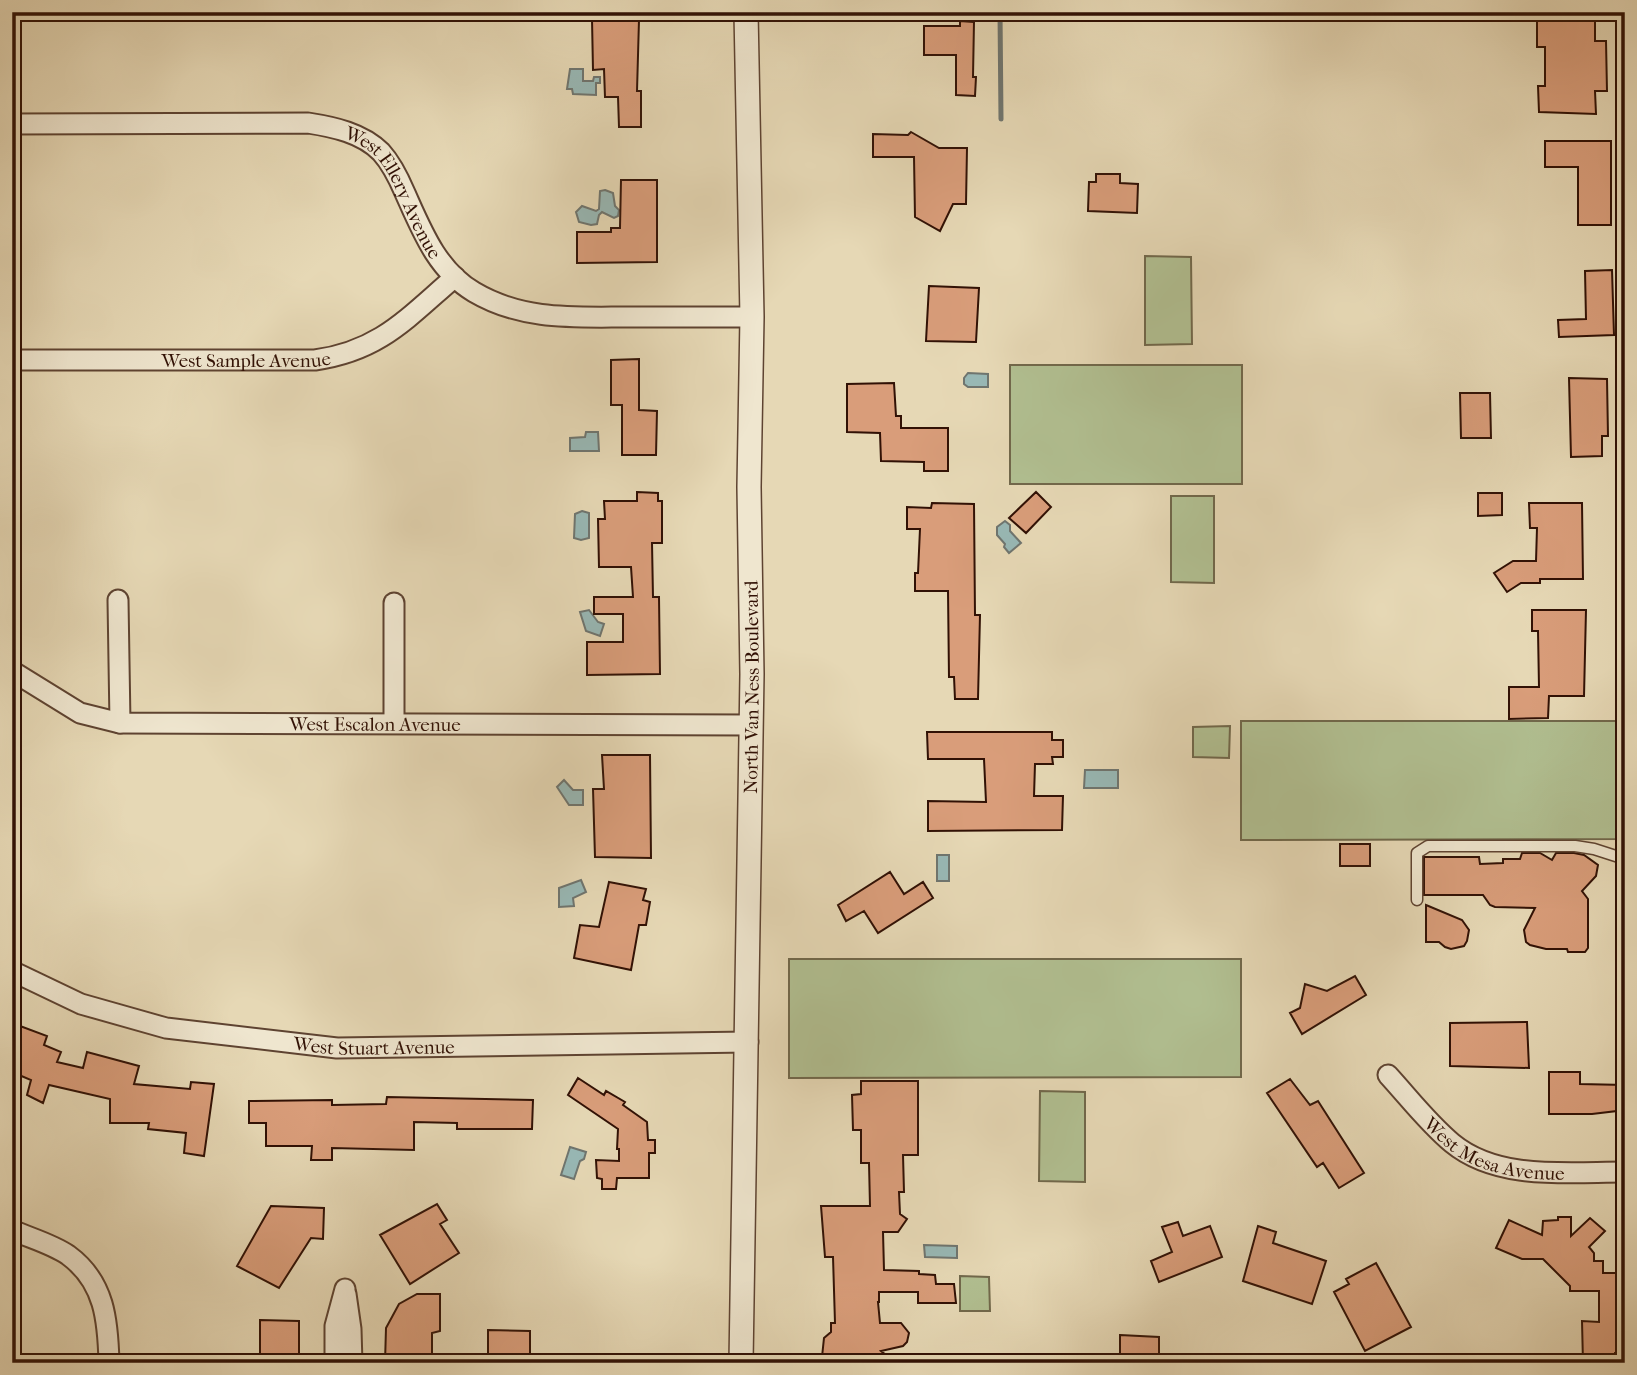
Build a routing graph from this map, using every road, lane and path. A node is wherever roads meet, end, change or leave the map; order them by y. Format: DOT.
graph roads {
  1 [pos="746,12"];
  2 [pos="12,124"];
  3 [pos="455,277"];
  4 [pos="752,317"];
  5 [pos="12,360"];
  6 [pos="118,600"];
  7 [pos="394,603"];
  8 [pos="12,671"];
  9 [pos="120,723"];
  10 [pos="394,723"];
  11 [pos="752,725"];
  12 [pos="1625,859"];
  13 [pos="1417,900"];
  14 [pos="12,971"];
  15 [pos="748,1042"];
  16 [pos="1388,1075"];
  17 [pos="1625,1171"];
  18 [pos="12,1230"];
  19 [pos="109,1363"];
  20 [pos="335,1363"];
  21 [pos="352,1363"];
  22 [pos="741,1363"];
  1 -- 4 [label="street, North Van Ness Boulevard"];
  2 -- 3 [label="street, West Ellery Avenue"];
  3 -- 4 [label="street, West Ellery Avenue"];
  3 -- 5 [label="street, West Sample Avenue"];
  4 -- 11 [label="street, North Van Ness Boulevard"];
  6 -- 9 [label="street"];
  7 -- 10 [label="street"];
  8 -- 9 [label="street, West Escalon Avenue"];
  9 -- 10 [label="street, West Escalon Avenue"];
  10 -- 11 [label="street, West Escalon Avenue"];
  11 -- 15 [label="street, North Van Ness Boulevard"];
  12 -- 13 [label="lane"];
  14 -- 15 [label="street, West Stuart Avenue"];
  15 -- 22 [label="street, North Van Ness Boulevard"];
  16 -- 17 [label="street, West Mesa Avenue"];
  18 -- 19 [label="street"];
  20 -- 21 [label="street"];
}
